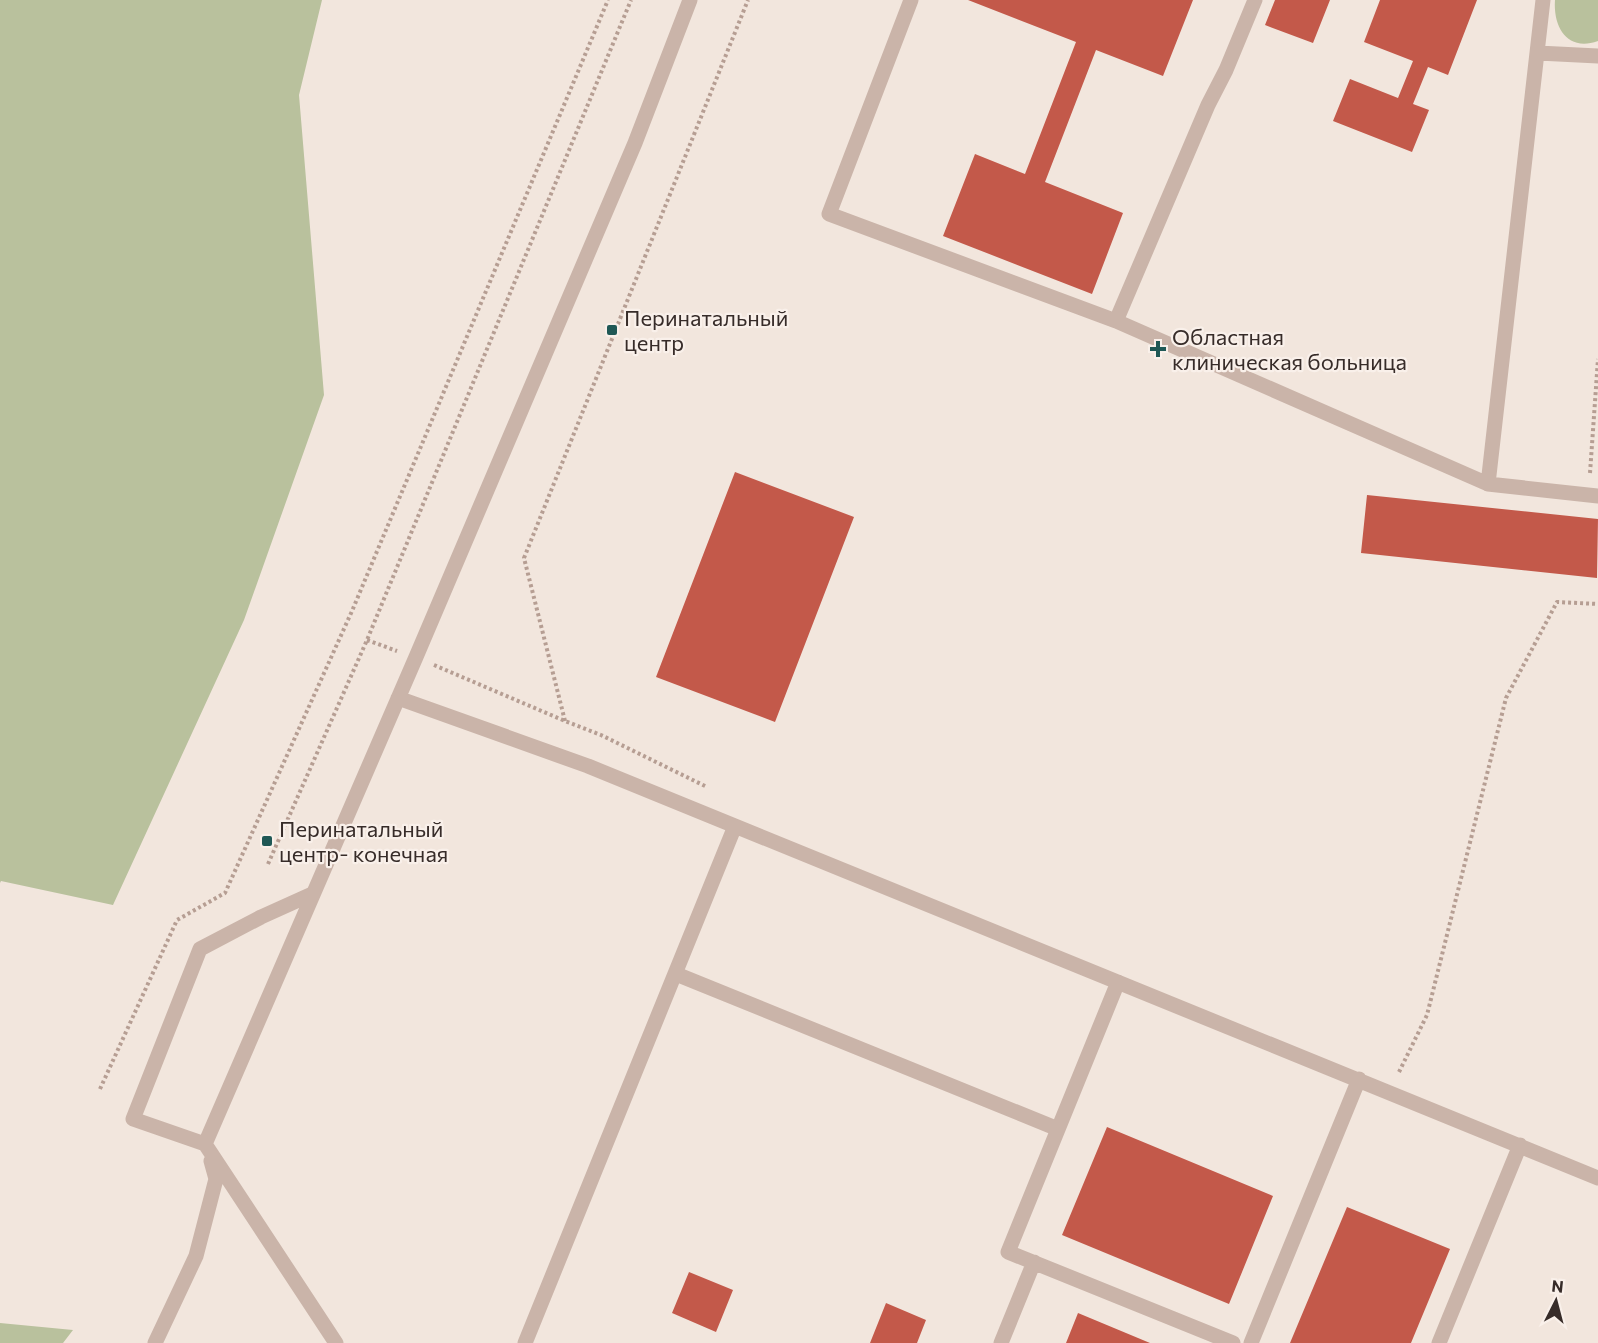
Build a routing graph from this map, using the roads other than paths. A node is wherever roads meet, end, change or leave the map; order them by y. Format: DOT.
graph roads {
  1 [pos="690,0"];
  2 [pos="911,0"];
  3 [pos="1254,0"];
  4 [pos="1543,0"];
  5 [pos="1538,53"];
  6 [pos="1598,56"];
  7 [pos="1116,321"];
  8 [pos="1488,484"];
  9 [pos="1593,495"];
  10 [pos="398,698"];
  11 [pos="735,826"];
  12 [pos="312,894"];
  13 [pos="676,974"];
  14 [pos="1118,982"];
  15 [pos="1359,1079"];
  16 [pos="1058,1129"];
  17 [pos="205,1144"];
  18 [pos="1520,1145"];
  19 [pos="1598,1178"];
  20 [pos="1034,1262"];
  21 [pos="155,1343"];
  22 [pos="336,1343"];
  23 [pos="525,1343"];
  24 [pos="1001,1343"];
  25 [pos="1233,1343"];
  26 [pos="1251,1343"];
  27 [pos="1439,1343"];
  1 -- 10 [label="street"];
  2 -- 7 [label="street"];
  3 -- 7 [label="street"];
  4 -- 5 [label="street"];
  5 -- 6 [label="street"];
  5 -- 8 [label="street"];
  7 -- 8 [label="street"];
  8 -- 9 [label="street"];
  10 -- 11 [label="street"];
  10 -- 12 [label="street"];
  11 -- 13 [label="street"];
  11 -- 14 [label="street"];
  12 -- 17 [label="street"];
  12 -- 17 [label="street"];
  13 -- 16 [label="street"];
  13 -- 23 [label="street"];
  14 -- 15 [label="street"];
  14 -- 16 [label="street"];
  15 -- 18 [label="street"];
  15 -- 26 [label="street"];
  16 -- 20 [label="street"];
  17 -- 21 [label="street"];
  17 -- 22 [label="street"];
  18 -- 19 [label="street"];
  18 -- 27 [label="street"];
  20 -- 24 [label="street"];
  20 -- 25 [label="street"];
}
